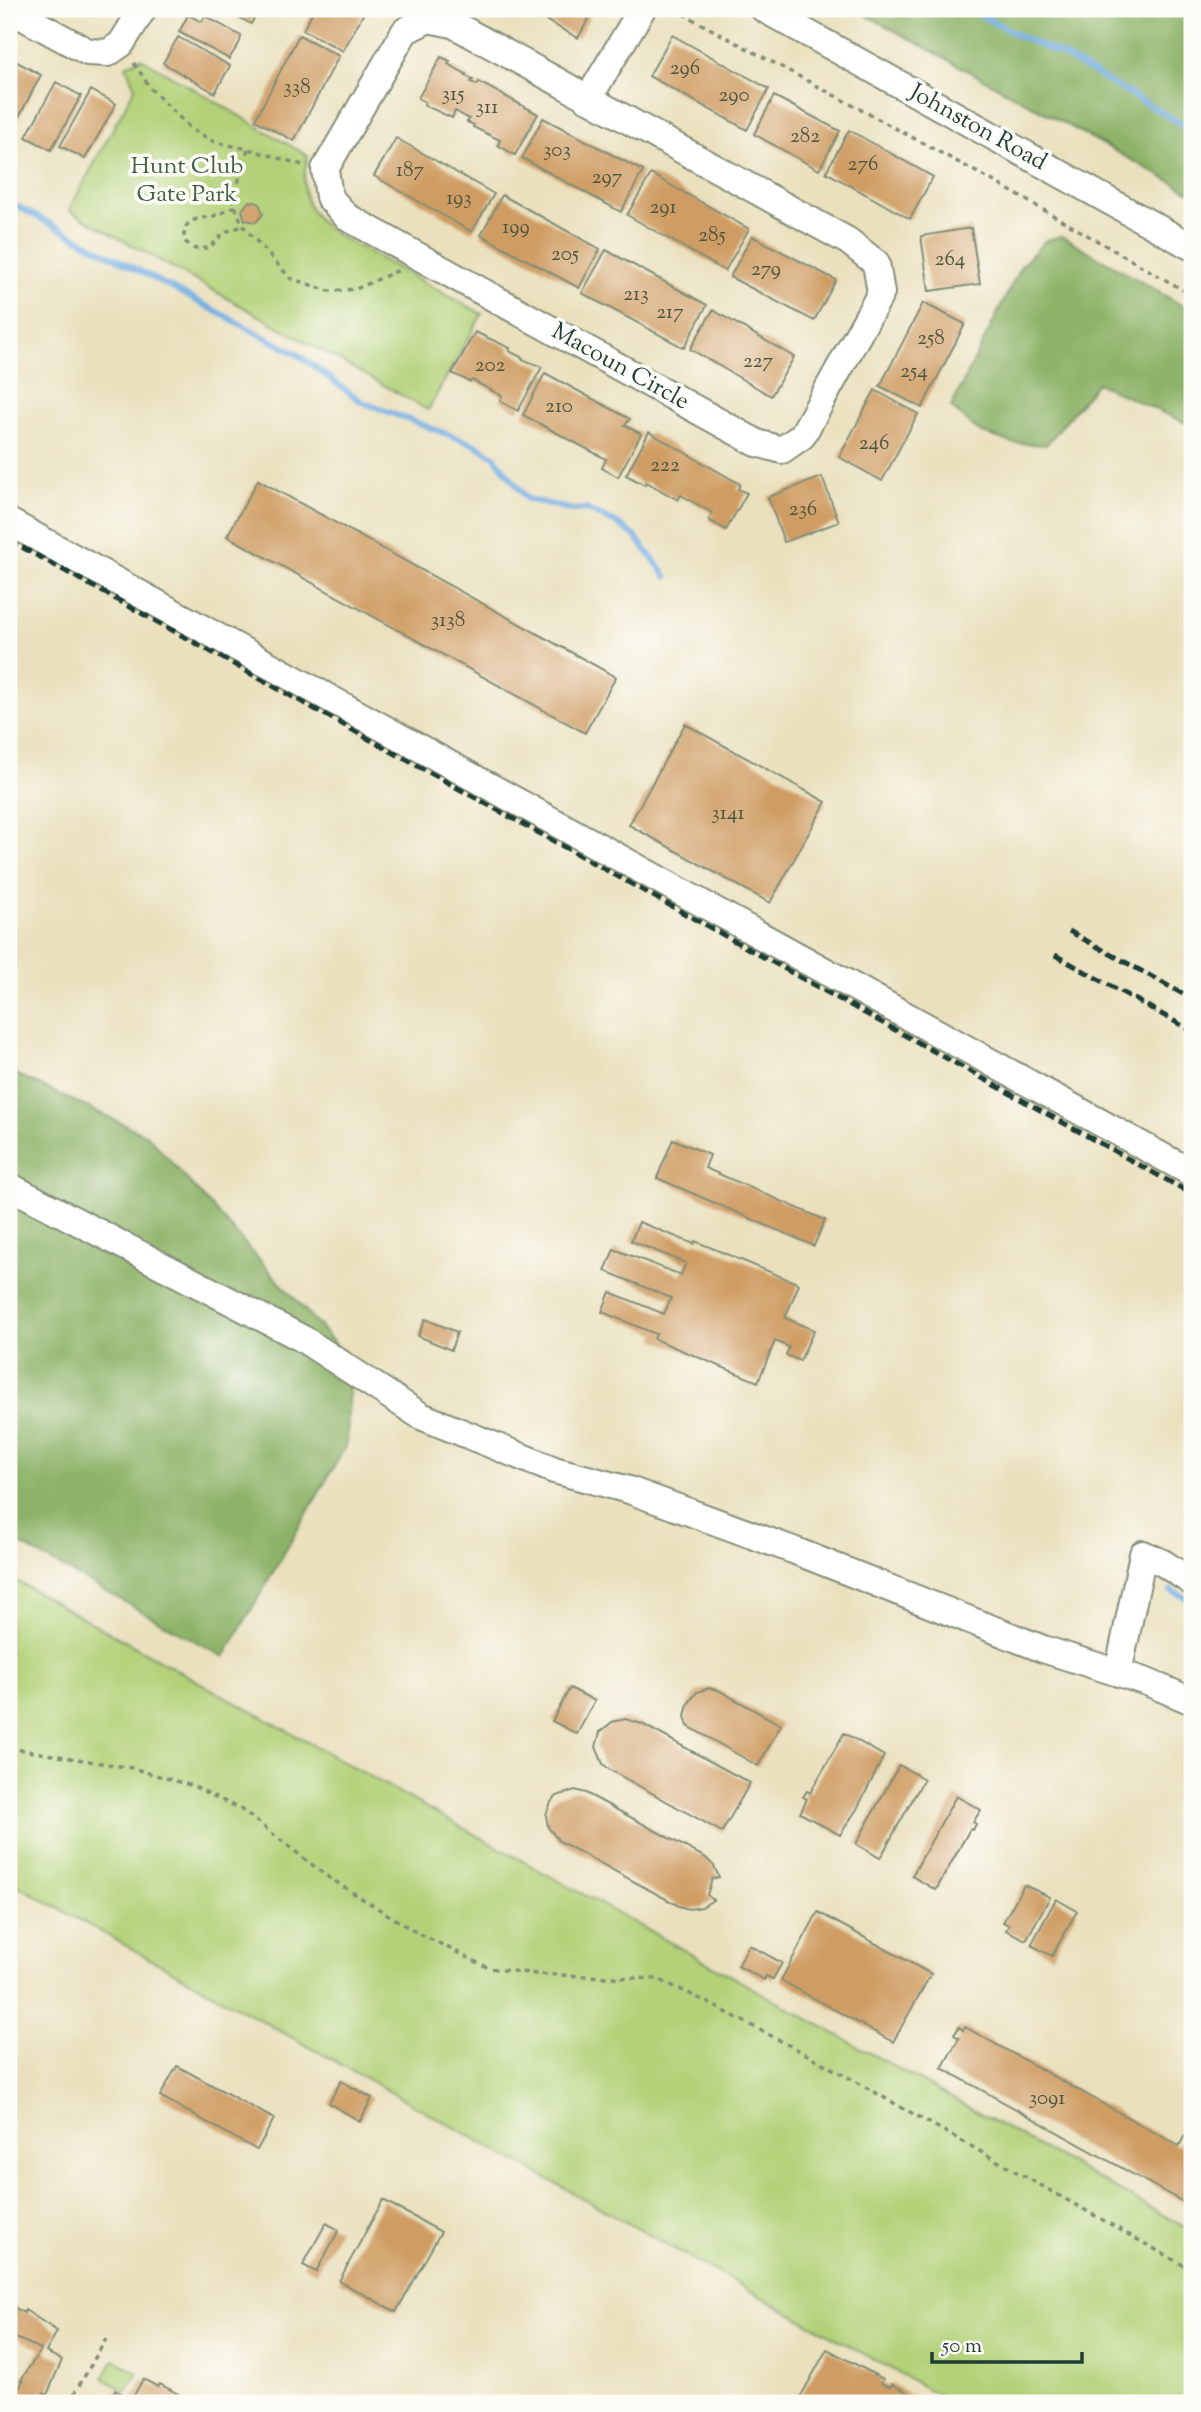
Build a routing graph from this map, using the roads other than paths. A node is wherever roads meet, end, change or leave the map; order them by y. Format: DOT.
graph roads {
  1 [pos="9,9"];
  2 [pos="143,9"];
  3 [pos="642,9"];
  4 [pos="764,9"];
  5 [pos="588,99"];
  6 [pos="1192,247"];
  7 [pos="9,522"];
  8 [pos="1192,1173"];
  9 [pos="9,1186"];
  10 [pos="1192,1582"];
  11 [pos="1118,1673"];
  12 [pos="1192,1701"];
  1 -- 2 [label="street"];
  3 -- 5 [label="street"];
  4 -- 6 [label="street, Johnston Road"];
  5 -- 5 [label="street, Macoun Circle"];
  7 -- 8 [label="street"];
  9 -- 11 [label="street"];
  10 -- 11 [label="street"];
  11 -- 12 [label="street"];
}
